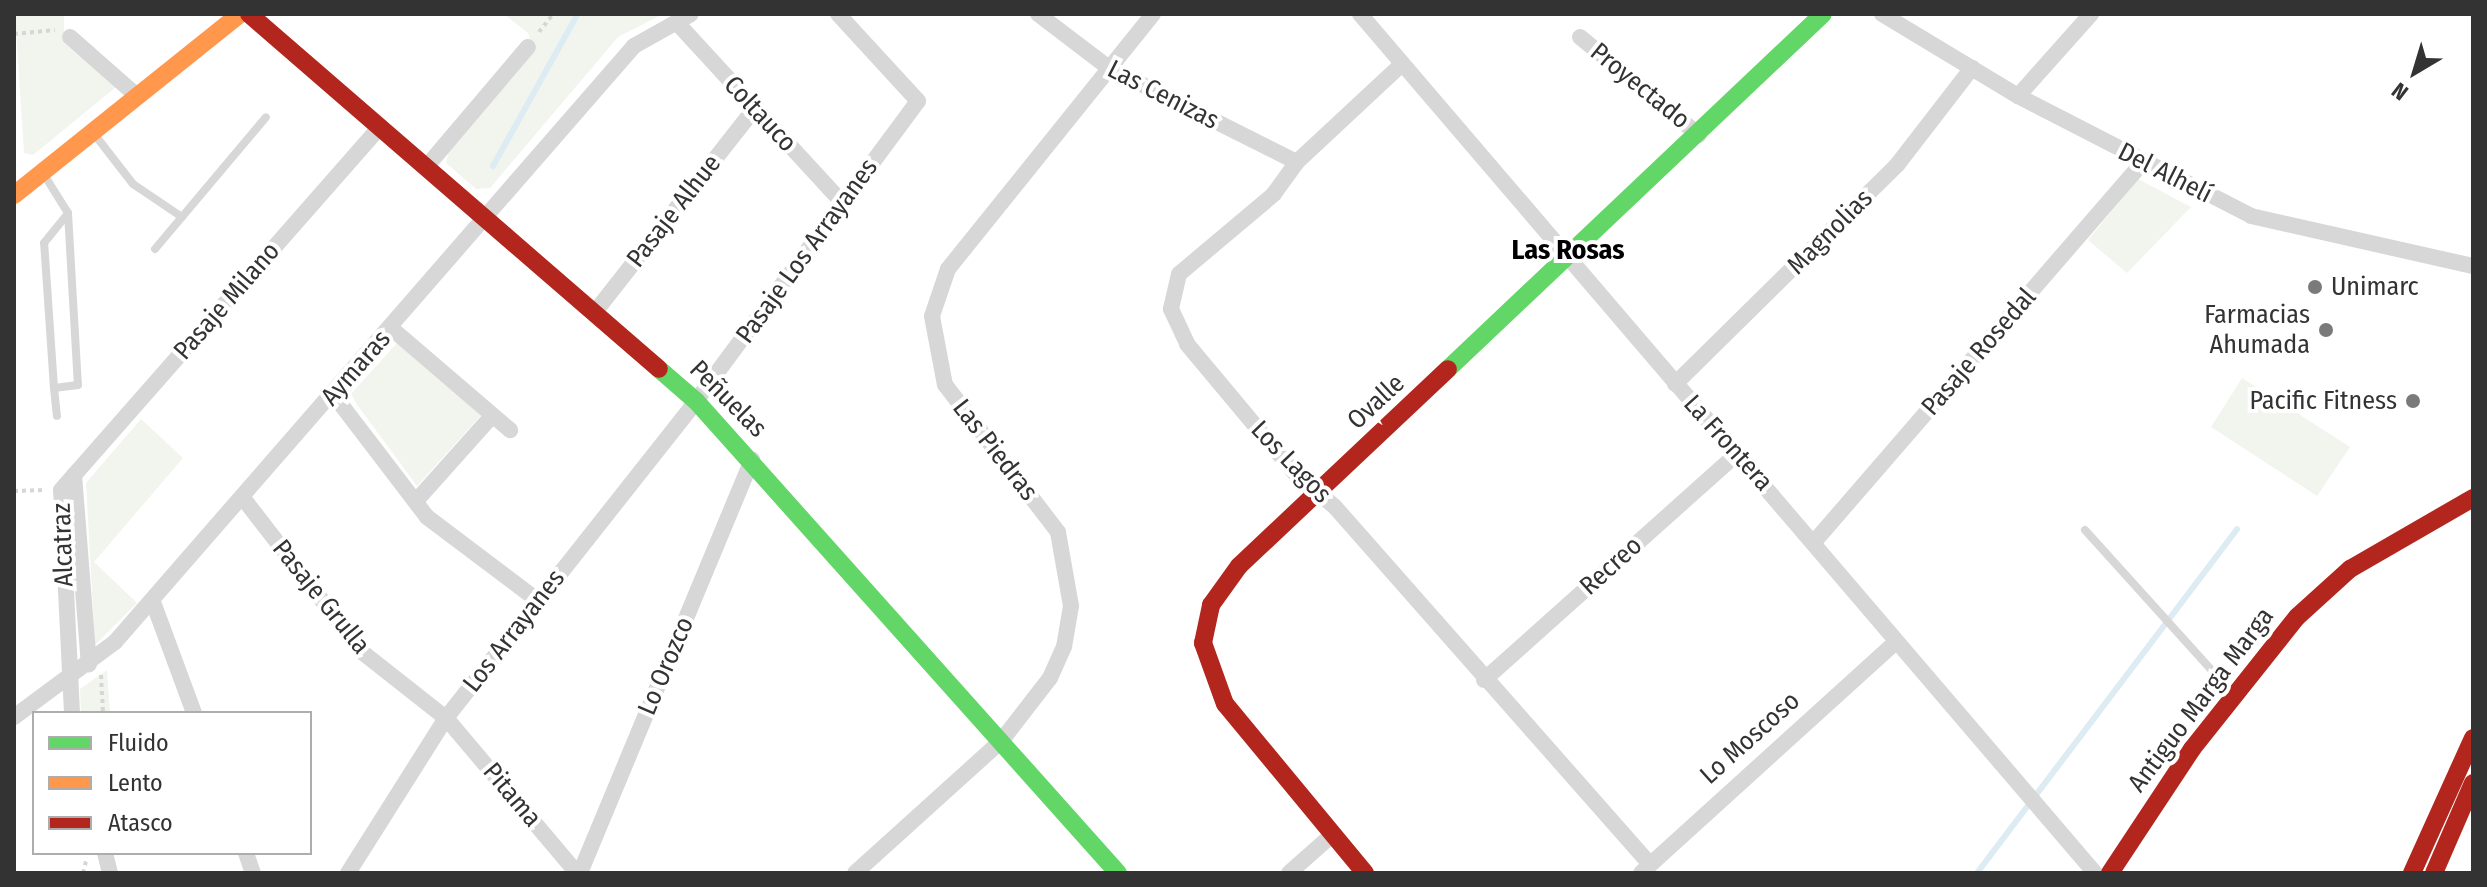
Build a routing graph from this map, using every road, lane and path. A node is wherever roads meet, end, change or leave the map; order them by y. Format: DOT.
graph roads {
  1 [pos="240,14"];
  2 [pos="249,14"];
  3 [pos="553,14"];
  4 [pos="838,14"];
  5 [pos="1038,14"];
  6 [pos="1153,14"];
  7 [pos="1360,14"];
  8 [pos="1823,14"];
  9 [pos="1882,14"];
  10 [pos="2091,14"];
  11 [pos="685,19"];
  12 [pos="14,34"];
  13 [pos="70,37"];
  14 [pos="1580,37"];
  15 [pos="528,47"];
  16 [pos="1402,64"];
  17 [pos="1109,68"];
  18 [pos="1972,68"];
  19 [pos="137,96"];
  20 [pos="2018,96"];
  21 [pos="754,109"];
  22 [pos="266,117"];
  23 [pos="380,127"];
  24 [pos="92,131"];
  25 [pos="1699,135"];
  26 [pos="1297,162"];
  27 [pos="2143,162"];
  28 [pos="427,166"];
  29 [pos="43,172"];
  30 [pos="14,195"];
  31 [pos="842,202"];
  32 [pos="68,213"];
  33 [pos="182,217"];
  34 [pos="486,219"];
  35 [pos="155,249"];
  36 [pos="1569,259"];
  37 [pos="2473,266"];
  38 [pos="595,312"];
  39 [pos="391,328"];
  40 [pos="1675,384"];
  41 [pos="54,388"];
  42 [pos="333,394"];
  43 [pos="696,401"];
  44 [pos="57,416"];
  45 [pos="492,416"];
  46 [pos="510,430"];
  47 [pos="1738,453"];
  48 [pos="752,459"];
  49 [pos="74,475"];
  50 [pos="61,490"];
  51 [pos="14,491"];
  52 [pos="1316,492"];
  53 [pos="243,498"];
  54 [pos="2473,498"];
  55 [pos="416,501"];
  56 [pos="2085,530"];
  57 [pos="1815,541"];
  58 [pos="537,600"];
  59 [pos="153,602"];
  60 [pos="1895,643"];
  61 [pos="95,659"];
  62 [pos="69,679"];
  63 [pos="1484,680"];
  64 [pos="2233,695"];
  65 [pos="72,711"];
  66 [pos="103,711"];
  67 [pos="193,711"];
  68 [pos="14,717"];
  69 [pos="446,718"];
  70 [pos="2473,738"];
  71 [pos="1002,740"];
  72 [pos="2473,783"];
  73 [pos="1332,835"];
  74 [pos="1646,869"];
  75 [pos="348,873"];
  76 [pos="579,873"];
  77 [pos="855,873"];
  78 [pos="1118,873"];
  79 [pos="1289,873"];
  80 [pos="1365,873"];
  81 [pos="2095,873"];
  82 [pos="2110,873"];
  83 [pos="2412,873"];
  84 [pos="2434,873"];
  1 -- 19 [label="street"];
  2 -- 23 [label="street, Peñuelas"];
  3 -- 15 [label="path"];
  4 -- 31 [label="street, Pasaje Los Arrayanes"];
  5 -- 17 [label="street, Las Cenizas"];
  6 -- 17 [label="street, Las Piedras"];
  7 -- 16 [label="street, La Frontera"];
  8 -- 25 [label="street, Ovalle"];
  9 -- 18 [label="street, Del Alhelí"];
  10 -- 20 [label="street"];
  11 -- 21 [label="street, Coltauco"];
  11 -- 34 [label="street, Aymaras"];
  12 -- 13 [label="path"];
  13 -- 19 [label="street"];
  14 -- 25 [label="street, Proyectado"];
  15 -- 28 [label="street"];
  16 -- 26 [label="street, Los Lagos"];
  16 -- 36 [label="street, La Frontera"];
  17 -- 26 [label="street, Las Cenizas"];
  17 -- 71 [label="street, Las Piedras"];
  18 -- 20 [label="street, Del Alhelí"];
  18 -- 40 [label="street, Magnolias"];
  19 -- 24 [label="street"];
  20 -- 27 [label="street, Del Alhelí"];
  21 -- 31 [label="street, Coltauco"];
  21 -- 38 [label="street, Pasaje Alhue"];
  22 -- 33 [label="lane"];
  23 -- 28 [label="street, Peñuelas"];
  23 -- 49 [label="street, Pasaje Milano"];
  24 -- 29 [label="street"];
  24 -- 33 [label="lane"];
  25 -- 36 [label="street, Ovalle"];
  26 -- 52 [label="street, Los Lagos"];
  27 -- 37 [label="street, Del Alhelí"];
  27 -- 57 [label="street, Pasaje Rosedal"];
  28 -- 34 [label="street, Peñuelas"];
  29 -- 30 [label="street"];
  29 -- 32 [label="lane"];
  31 -- 43 [label="street, Pasaje Los Arrayanes"];
  32 -- 41 [label="lane"];
  32 -- 41 [label="lane"];
  33 -- 35 [label="lane"];
  34 -- 38 [label="street, Peñuelas"];
  34 -- 39 [label="street, Aymaras"];
  36 -- 40 [label="street, La Frontera"];
  36 -- 52 [label="street, Ovalle"];
  38 -- 43 [label="street, Peñuelas"];
  39 -- 42 [label="street, Aymaras"];
  39 -- 45 [label="street"];
  40 -- 47 [label="street, La Frontera"];
  41 -- 44 [label="lane"];
  42 -- 53 [label="street, Aymaras"];
  42 -- 55 [label="street"];
  43 -- 48 [label="street, Peñuelas"];
  43 -- 58 [label="street, Los Arrayanes"];
  45 -- 46 [label="street"];
  45 -- 55 [label="street"];
  47 -- 57 [label="street, La Frontera"];
  47 -- 63 [label="street, Recreo"];
  48 -- 71 [label="street, Peñuelas"];
  48 -- 76 [label="street, Lo Orozco"];
  49 -- 50 [label="street, Alcatraz"];
  49 -- 61 [label="street, Alcatraz"];
  50 -- 51 [label="path"];
  50 -- 62 [label="street, Alcatraz"];
  52 -- 63 [label="street, Los Lagos"];
  52 -- 73 [label="street, Ovalle"];
  53 -- 59 [label="street, Aymaras"];
  53 -- 69 [label="street, Pasaje Grulla"];
  54 -- 64 [label="street, Antiguo Marga Marga"];
  55 -- 58 [label="street"];
  56 -- 64 [label="lane"];
  57 -- 60 [label="street, La Frontera"];
  58 -- 69 [label="street, Los Arrayanes"];
  59 -- 61 [label="street, Aymaras"];
  59 -- 67 [label="street"];
  60 -- 74 [label="street, Lo Moscoso"];
  60 -- 81 [label="street, La Frontera"];
  61 -- 62 [label="street, Aymaras"];
  61 -- 66 [label="path"];
  62 -- 65 [label="street, Alcatraz"];
  62 -- 68 [label="street, Aymaras"];
  63 -- 74 [label="street, Los Lagos"];
  64 -- 82 [label="street, Antiguo Marga Marga"];
  69 -- 75 [label="street, Los Arrayanes"];
  69 -- 76 [label="street, Pitama"];
  70 -- 83 [label="street"];
  71 -- 77 [label="street, Las Piedras"];
  71 -- 78 [label="street, Peñuelas"];
  72 -- 84 [label="street"];
  73 -- 79 [label="street"];
  73 -- 80 [label="street"];
}
